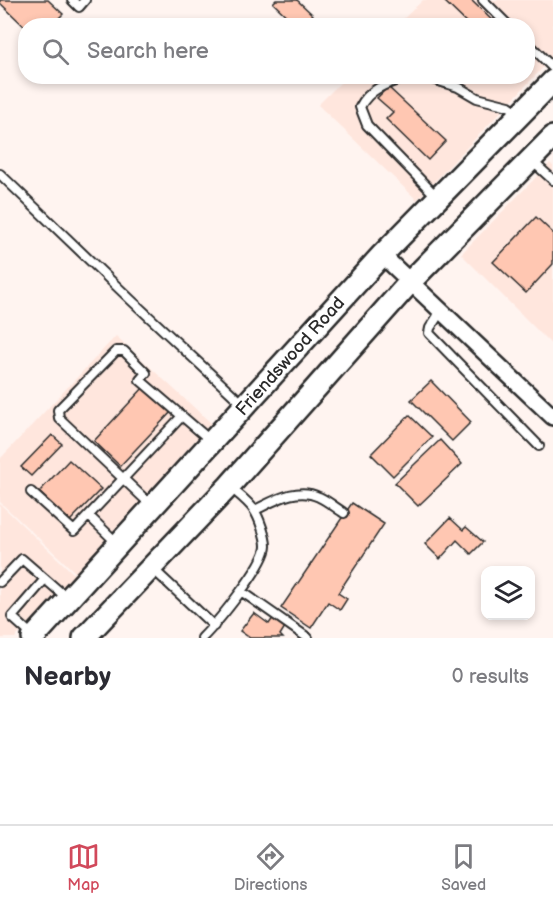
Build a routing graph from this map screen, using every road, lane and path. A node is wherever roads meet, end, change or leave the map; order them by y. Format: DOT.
graph roads {
  1 [pos="72,0"];
  2 [pos="85,0"];
  3 [pos="483,0"];
  4 [pos="501,18"];
  5 [pos="535,50"];
  6 [pos="553,68"];
  7 [pos="553,81"];
  8 [pos="387,84"];
  9 [pos="448,84"];
  10 [pos="520,114"];
  11 [pos="553,137"];
  12 [pos="531,159"];
  13 [pos="0,174"];
  14 [pos="553,180"];
  15 [pos="438,198"];
  16 [pos="382,255"];
  17 [pos="410,282"];
  18 [pos="441,311"];
  19 [pos="245,406"];
  20 [pos="182,416"];
  21 [pos="553,417"];
  22 [pos="212,442"];
  23 [pos="539,446"];
  24 [pos="124,478"];
  25 [pos="229,486"];
  26 [pos="31,492"];
  27 [pos="153,507"];
  28 [pos="255,510"];
  29 [pos="344,513"];
  30 [pos="89,516"];
  31 [pos="119,544"];
  32 [pos="151,567"];
  33 [pos="45,579"];
  34 [pos="0,582"];
  35 [pos="241,591"];
  36 [pos="69,599"];
  37 [pos="214,626"];
  38 [pos="33,637"];
  39 [pos="84,638"];
  40 [pos="202,638"];
  41 [pos="309,638"];
  1 -- 2 [label="lane"];
  3 -- 4 [label="lane"];
  5 -- 6 [label="lane"];
  7 -- 10 [label="main road, Friendswood Road"];
  8 -- 15 [label="lane"];
  9 -- 10 [label="lane"];
  10 -- 15 [label="main road, Friendswood Road"];
  11 -- 12 [label="main road"];
  12 -- 14 [label="lane"];
  12 -- 17 [label="main road"];
  13 -- 19 [label="lane"];
  15 -- 16 [label="main road, Friendswood Road"];
  16 -- 17 [label="street"];
  16 -- 19 [label="main road, Friendswood Road"];
  17 -- 18 [label="street"];
  17 -- 25 [label="main road"];
  18 -- 21 [label="street"];
  18 -- 23 [label="lane"];
  19 -- 22 [label="main road, Friendswood Road"];
  20 -- 22 [label="lane"];
  20 -- 24 [label="lane"];
  20 -- 24 [label="lane"];
  22 -- 27 [label="main road, Friendswood Road"];
  24 -- 27 [label="lane"];
  24 -- 30 [label="lane"];
  25 -- 28 [label="lane"];
  25 -- 32 [label="main road"];
  26 -- 30 [label="lane"];
  27 -- 31 [label="main road, Friendswood Road"];
  28 -- 29 [label="lane"];
  28 -- 35 [label="lane"];
  30 -- 31 [label="lane"];
  31 -- 36 [label="main road, Friendswood Road"];
  32 -- 37 [label="lane"];
  32 -- 39 [label="main road"];
  33 -- 34 [label="lane"];
  33 -- 36 [label="lane"];
  33 -- 38 [label="lane"];
  35 -- 37 [label="lane"];
  35 -- 41 [label="lane"];
  36 -- 38 [label="main road, Friendswood Road"];
  37 -- 40 [label="lane"];
}
